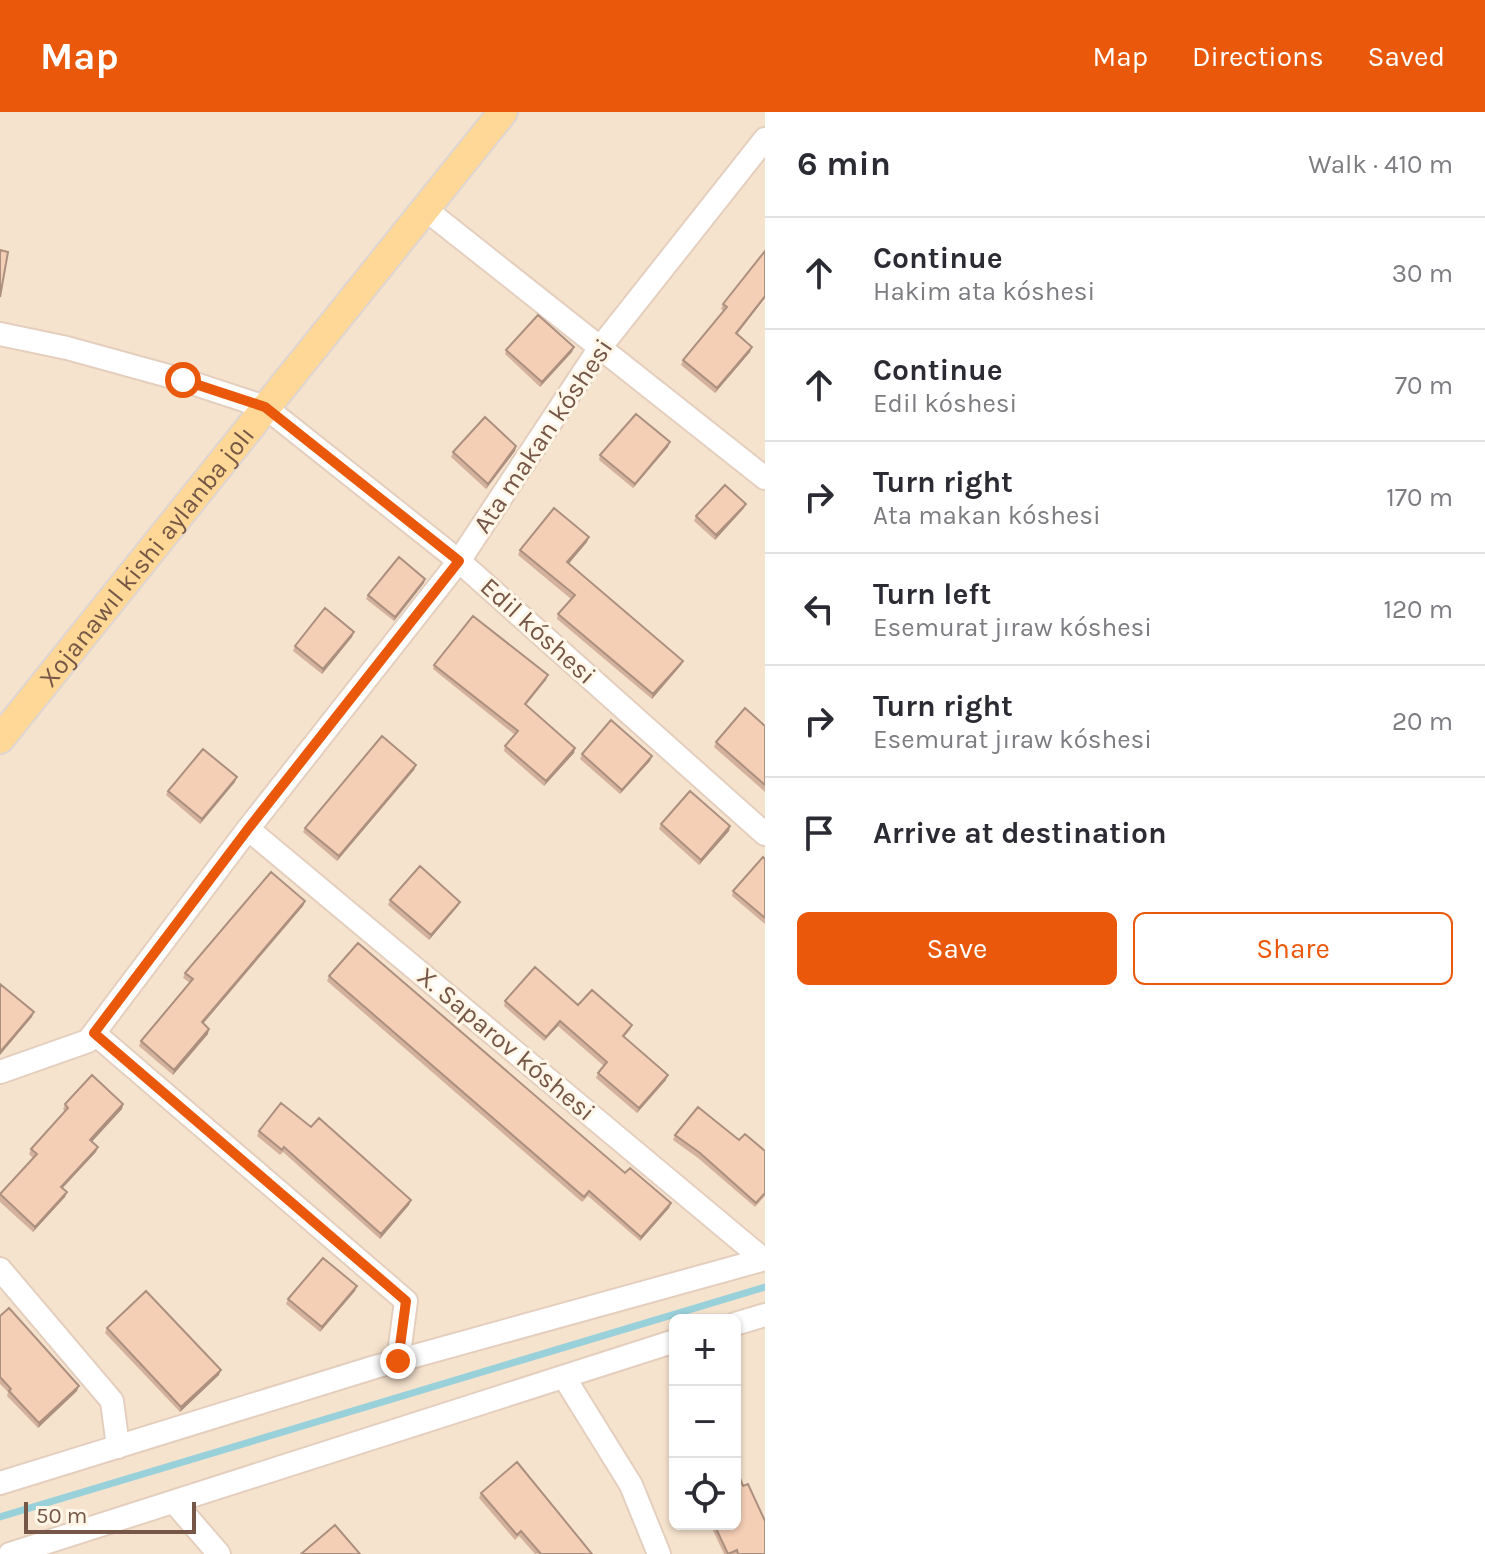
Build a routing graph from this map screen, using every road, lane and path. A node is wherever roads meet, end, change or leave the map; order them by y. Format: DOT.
graph roads {
  1 [pos="495,114"];
  2 [pos="765,139"];
  3 [pos="425,209"];
  4 [pos="0,334"];
  5 [pos="599,349"];
  6 [pos="265,407"];
  7 [pos="765,478"];
  8 [pos="459,561"];
  9 [pos="0,739"];
  10 [pos="248,829"];
  11 [pos="765,834"];
  12 [pos="94,1033"];
  13 [pos="0,1072"];
  14 [pos="764,1259"];
  15 [pos="0,1269"];
  16 [pos="765,1315"];
  17 [pos="741,1322"];
  18 [pos="669,1343"];
  19 [pos="398,1361"];
  20 [pos="564,1377"];
  21 [pos="118,1447"];
  22 [pos="0,1483"];
  23 [pos="174,1502"];
  24 [pos="10,1554"];
  25 [pos="219,1554"];
  26 [pos="659,1554"];
  1 -- 3 [label="main road, Xojanawıl kishi aylanba jolı"];
  2 -- 5 [label="street, Ata makan kóshesi"];
  3 -- 5 [label="street"];
  3 -- 6 [label="main road, Xojanawıl kishi aylanba jolı"];
  4 -- 6 [label="street"];
  5 -- 7 [label="street"];
  5 -- 8 [label="street, Ata makan kóshesi"];
  6 -- 8 [label="street, Edil kóshesi"];
  6 -- 9 [label="main road, Xojanawıl kishi aylanba jolı"];
  8 -- 10 [label="street, Ata makan kóshesi"];
  8 -- 11 [label="street, Edil kóshesi"];
  10 -- 12 [label="street, Ata makan kóshesi"];
  10 -- 14 [label="street, X. Saparov kóshesi"];
  12 -- 13 [label="street, Ata makan kóshesi"];
  12 -- 19 [label="street"];
  14 -- 19 [label="street"];
  15 -- 21 [label="street"];
  16 -- 17 [label="street"];
  18 -- 20 [label="street"];
  19 -- 21 [label="street"];
  20 -- 23 [label="street"];
  20 -- 26 [label="street"];
  21 -- 22 [label="street"];
  23 -- 24 [label="street"];
  23 -- 25 [label="street"];
}
